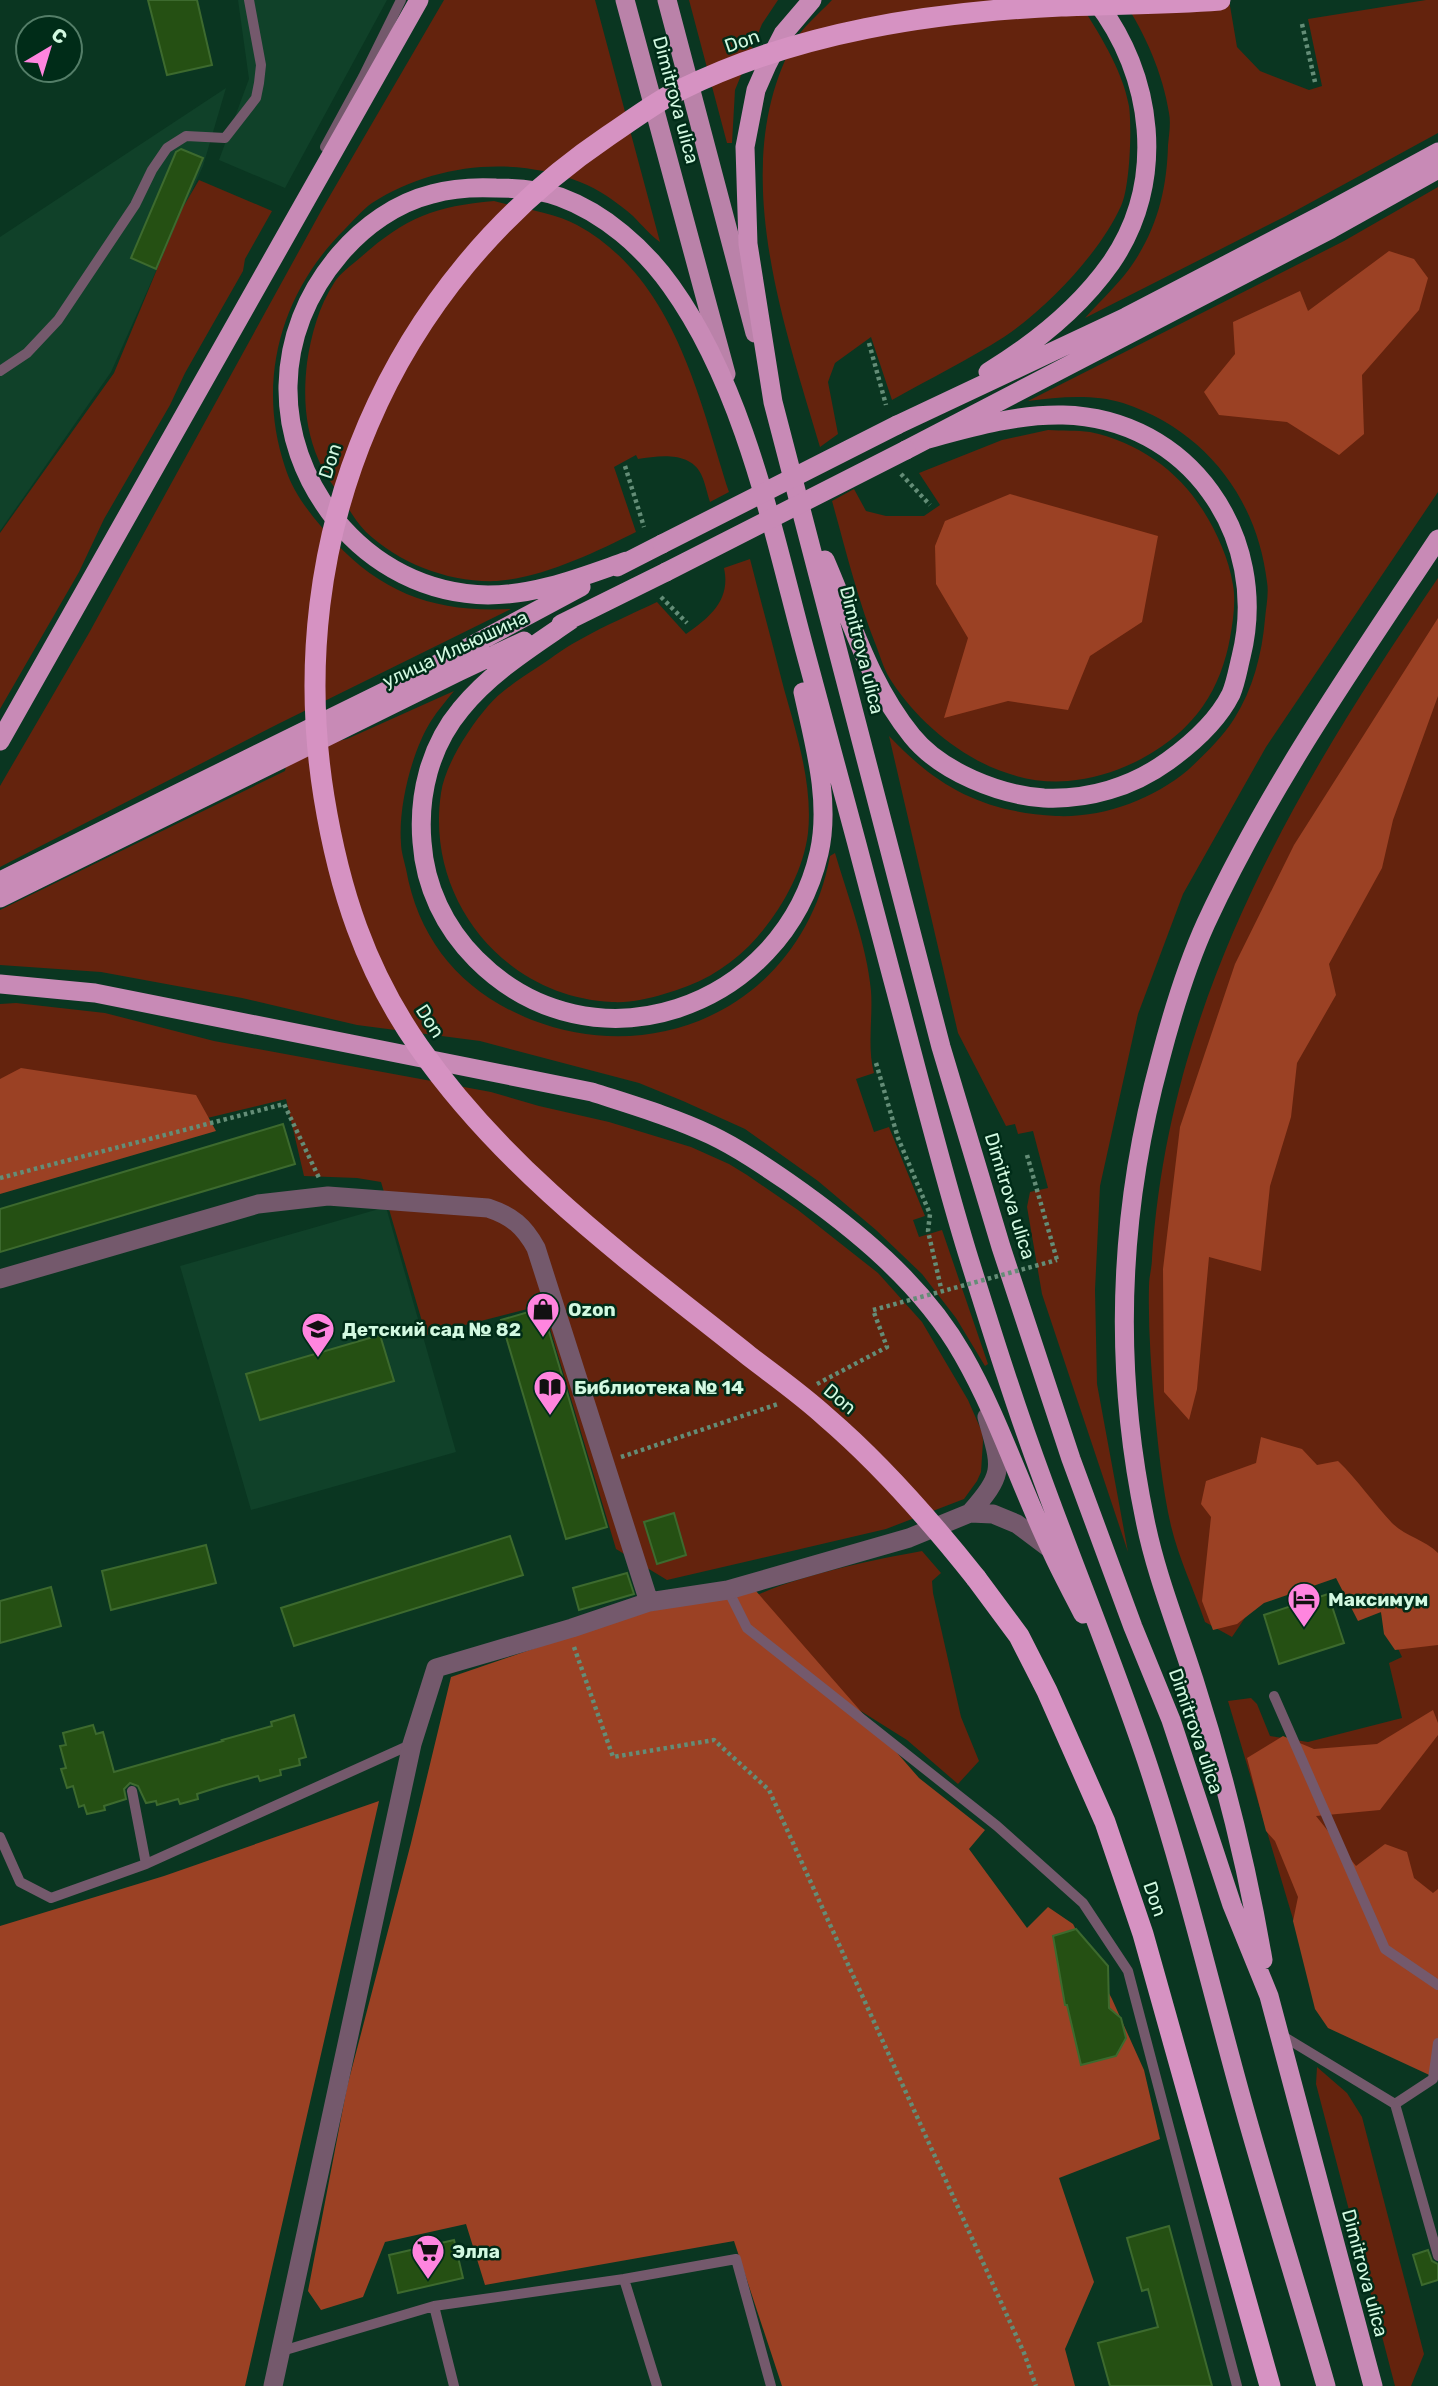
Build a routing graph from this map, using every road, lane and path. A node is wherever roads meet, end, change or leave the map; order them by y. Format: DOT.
graph roads {
  1 [pos="249,0"];
  2 [pos="401,0"];
  3 [pos="419,0"];
  4 [pos="625,0"];
  5 [pos="667,0"];
  6 [pos="812,0"];
  7 [pos="1095,0"];
  8 [pos="1220,0"];
  9 [pos="1302,24"];
  10 [pos="1315,82"];
  11 [pos="1438,152"];
  12 [pos="1438,169"];
  13 [pos="269,264"];
  14 [pos="869,343"];
  15 [pos="0,371"];
  16 [pos="773,402"];
  17 [pos="886,405"];
  18 [pos="735,407"];
  19 [pos="922,413"];
  20 [pos="928,439"];
  21 [pos="625,466"];
  22 [pos="901,474"];
  23 [pos="800,501"];
  24 [pos="930,505"];
  25 [pos="768,515"];
  26 [pos="644,527"];
  27 [pos="1438,539"];
  28 [pos="627,561"];
  29 [pos="661,597"];
  30 [pos="571,620"];
  31 [pos="687,623"];
  32 [pos="0,741"];
  33 [pos="0,881"];
  34 [pos="0,898"];
  35 [pos="0,984"];
  36 [pos="876,1063"];
  37 [pos="1027,1155"];
  38 [pos="0,1178"];
  39 [pos="328,1196"];
  40 [pos="0,1279"];
  41 [pos="942,1292"];
  42 [pos="977,1381"];
  43 [pos="816,1384"];
  44 [pos="781,1403"];
  45 [pos="604,1462"];
  46 [pos="970,1513"];
  47 [pos="1049,1548"];
  48 [pos="728,1590"];
  49 [pos="649,1602"];
  50 [pos="574,1647"];
  51 [pos="1117,1679"];
  52 [pos="1275,1696"];
  53 [pos="412,1744"];
  54 [pos="132,1790"];
  55 [pos="0,1837"];
  56 [pos="146,1864"];
  57 [pos="1438,1985"];
  58 [pos="1269,1996"];
  59 [pos="1277,2033"];
  60 [pos="1438,2043"];
  61 [pos="1395,2104"];
  62 [pos="1438,2256"];
  63 [pos="624,2279"];
  64 [pos="434,2306"];
  65 [pos="282,2351"];
  66 [pos="273,2386"];
  67 [pos="454,2386"];
  68 [pos="657,2386"];
  69 [pos="771,2386"];
  70 [pos="1036,2386"];
  71 [pos="1237,2386"];
  72 [pos="1270,2386"];
  73 [pos="1325,2386"];
  74 [pos="1373,2386"];
  1 -- 15 [label="lane"];
  2 -- 13 [label="lane"];
  3 -- 13 [label="highway"];
  4 -- 18 [label="main road, Dimitrova ulica"];
  5 -- 16 [label="main road, Dimitrova ulica"];
  6 -- 16 [label="highway"];
  7 -- 19 [label="highway"];
  8 -- 72 [label="highway, Don, bridge"];
  9 -- 10 [label="path"];
  11 -- 19 [label="highway"];
  12 -- 20 [label="highway"];
  13 -- 32 [label="highway"];
  14 -- 17 [label="path"];
  16 -- 23 [label="highway, Dimitrova ulica"];
  18 -- 25 [label="highway, Dimitrova ulica"];
  18 -- 28 [label="highway"];
  19 -- 28 [label="highway, улица Ильюшина, bridge"];
  20 -- 23 [label="highway"];
  20 -- 30 [label="highway, улица Ильюшина, bridge"];
  21 -- 26 [label="path"];
  22 -- 24 [label="path"];
  23 -- 58 [label="highway, Dimitrova ulica"];
  25 -- 30 [label="highway"];
  25 -- 51 [label="highway, Dimitrova ulica"];
  27 -- 58 [label="highway"];
  28 -- 33 [label="highway, улица Ильюшина"];
  29 -- 31 [label="path"];
  30 -- 34 [label="highway, улица Ильюшина"];
  35 -- 42 [label="highway"];
  36 -- 41 [label="path"];
  37 -- 41 [label="path, bridge"];
  38 -- 39 [label="path"];
  39 -- 40 [label="street"];
  39 -- 45 [label="street"];
  41 -- 43 [label="path, bridge"];
  42 -- 46 [label="street"];
  42 -- 47 [label="highway"];
  44 -- 45 [label="path"];
  45 -- 49 [label="street"];
  46 -- 47 [label="street"];
  46 -- 48 [label="street"];
  47 -- 51 [label="highway"];
  48 -- 49 [label="street"];
  48 -- 71 [label="lane"];
  49 -- 53 [label="street"];
  50 -- 70 [label="path"];
  51 -- 73 [label="highway, Dimitrova ulica"];
  52 -- 57 [label="lane"];
  53 -- 56 [label="lane"];
  53 -- 65 [label="street"];
  54 -- 56 [label="lane"];
  55 -- 56 [label="lane"];
  58 -- 59 [label="highway, Dimitrova ulica"];
  59 -- 61 [label="lane"];
  59 -- 74 [label="highway, Dimitrova ulica"];
  60 -- 61 [label="lane"];
  61 -- 62 [label="lane"];
  63 -- 64 [label="lane"];
  63 -- 68 [label="lane"];
  63 -- 69 [label="lane"];
  64 -- 65 [label="lane"];
  64 -- 67 [label="lane"];
  65 -- 66 [label="street"];
}
